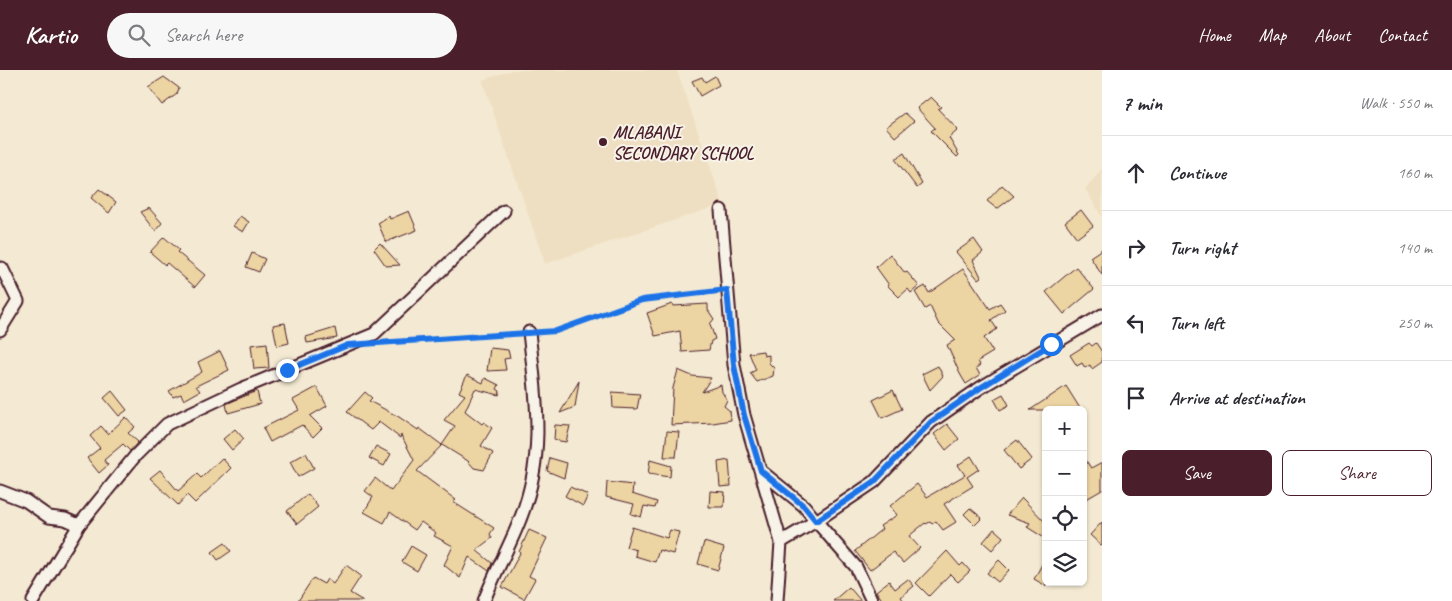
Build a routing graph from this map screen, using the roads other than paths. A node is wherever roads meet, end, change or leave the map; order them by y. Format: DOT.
graph roads {
  1 [pos="721,210"];
  2 [pos="504,211"];
  3 [pos="2,268"];
  4 [pos="1102,315"];
  5 [pos="0,330"];
  6 [pos="529,332"];
  7 [pos="761,471"];
  8 [pos="0,491"];
  9 [pos="816,521"];
  10 [pos="78,525"];
  11 [pos="781,542"];
  12 [pos="33,601"];
  13 [pos="484,601"];
  14 [pos="777,601"];
  15 [pos="872,601"];
  1 -- 7 [label="street"];
  2 -- 10 [label="street"];
  3 -- 5 [label="street"];
  4 -- 9 [label="street"];
  6 -- 13 [label="street"];
  7 -- 9 [label="street"];
  7 -- 11 [label="street"];
  8 -- 10 [label="street"];
  9 -- 11 [label="street"];
  9 -- 15 [label="street"];
  10 -- 12 [label="street"];
  11 -- 14 [label="street"];
}
